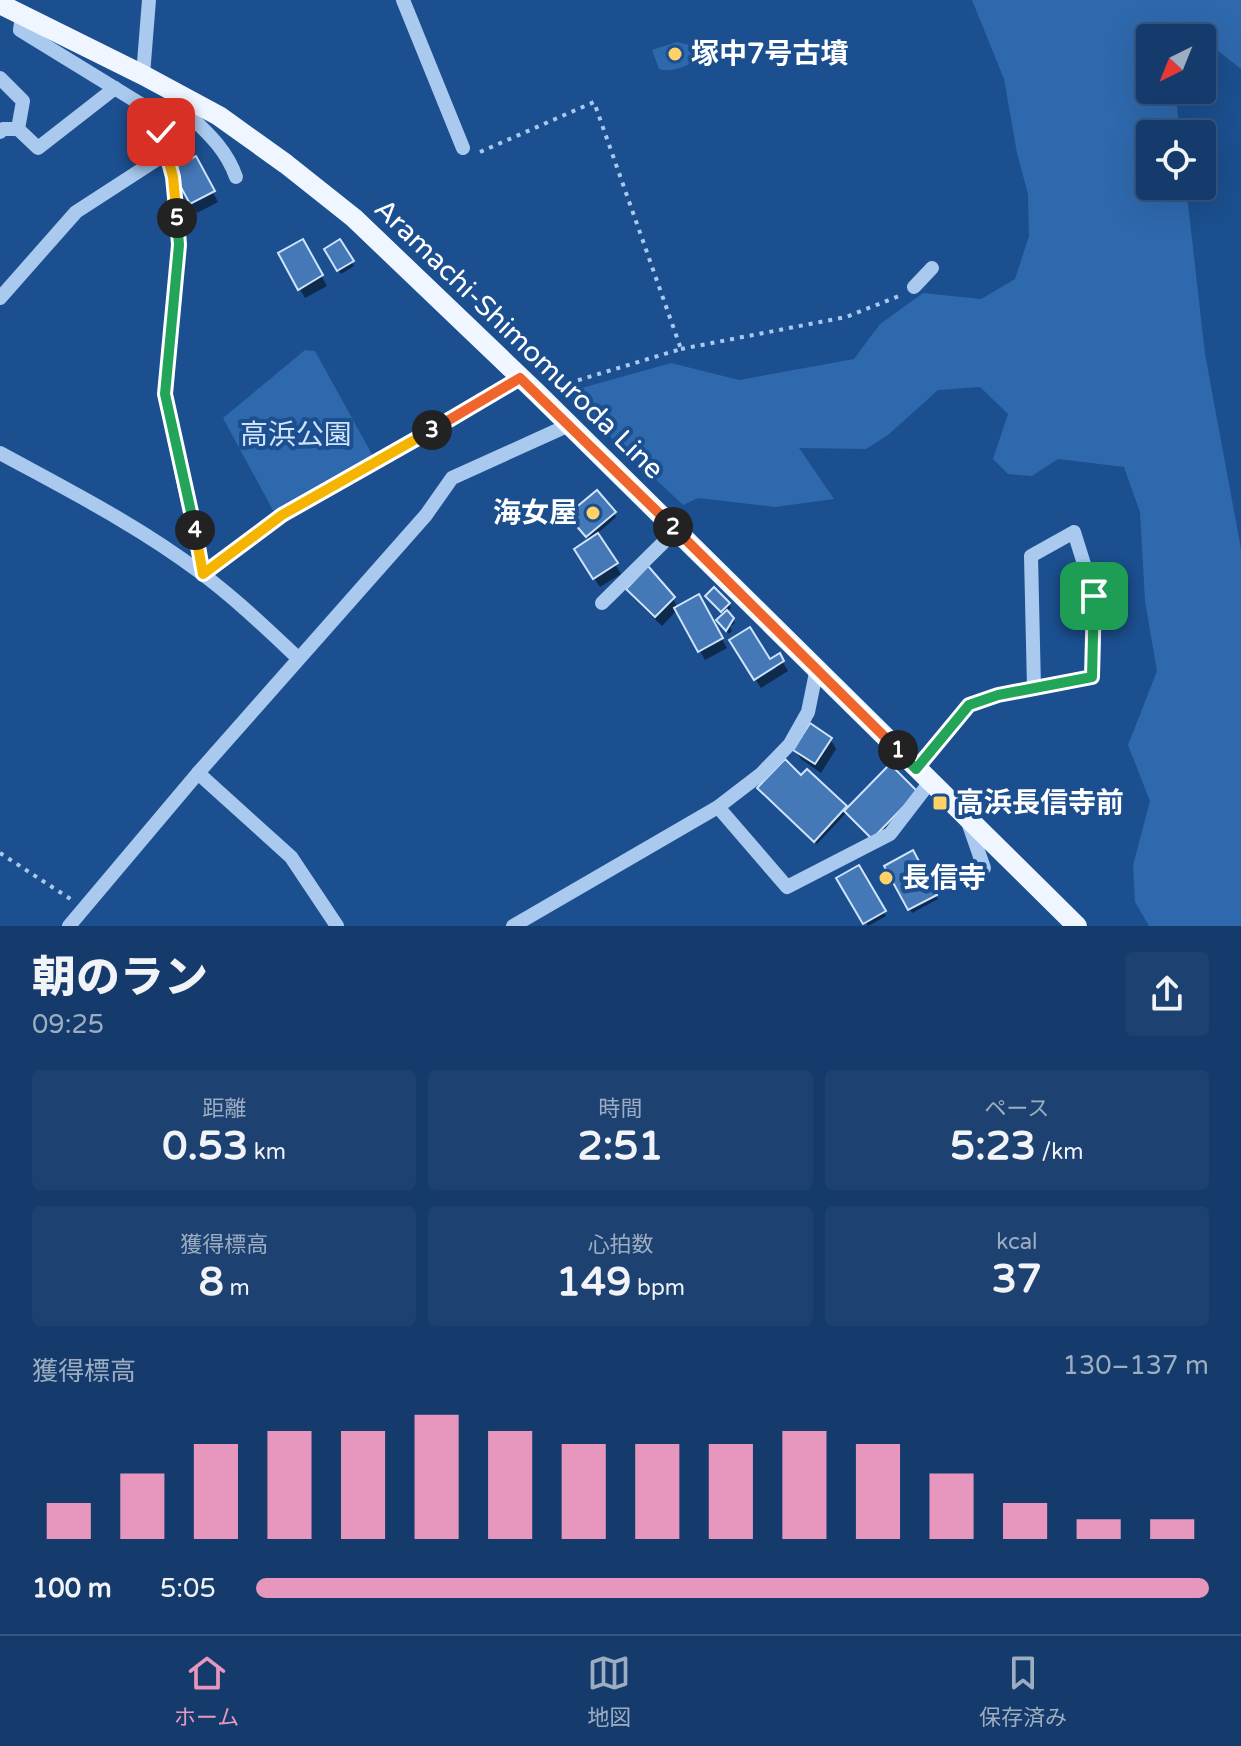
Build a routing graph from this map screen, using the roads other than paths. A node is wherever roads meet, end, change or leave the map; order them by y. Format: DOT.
graph roads {
  1 [pos="149,0"];
  2 [pos="403,0"];
  3 [pos="0,4"];
  4 [pos="22,15"];
  5 [pos="143,75"];
  6 [pos="0,78"];
  7 [pos="115,88"];
  8 [pos="191,101"];
  9 [pos="18,129"];
  10 [pos="0,132"];
  11 [pos="463,148"];
  12 [pos="167,153"];
  13 [pos="236,177"];
  14 [pos="932,268"];
  15 [pos="914,287"];
  16 [pos="0,298"];
  17 [pos="520,378"];
  18 [pos="569,425"];
  19 [pos="0,453"];
  20 [pos="676,530"];
  21 [pos="203,574"];
  22 [pos="602,603"];
  23 [pos="298,658"];
  24 [pos="817,668"];
  25 [pos="1034,688"];
  26 [pos="198,773"];
  27 [pos="923,776"];
  28 [pos="718,807"];
  29 [pos="967,818"];
  30 [pos="984,868"];
  31 [pos="1070,923"];
  32 [pos="69,926"];
  33 [pos="337,926"];
  34 [pos="513,926"];
  1 -- 5 [label="street"];
  2 -- 11 [label="street"];
  3 -- 4 [label="main road, Aramachi-Shimomuroda Line"];
  4 -- 5 [label="main road, Aramachi-Shimomuroda Line"];
  4 -- 7 [label="street"];
  5 -- 8 [label="main road, Aramachi-Shimomuroda Line"];
  6 -- 9 [label="street"];
  7 -- 9 [label="street"];
  7 -- 12 [label="street"];
  8 -- 13 [label="street"];
  8 -- 17 [label="main road, Aramachi-Shimomuroda Line"];
  9 -- 10 [label="street"];
  12 -- 16 [label="street"];
  12 -- 21 [label="street"];
  14 -- 15 [label="street"];
  17 -- 18 [label="main road, Aramachi-Shimomuroda Line"];
  17 -- 21 [label="street"];
  18 -- 20 [label="main road, Aramachi-Shimomuroda Line"];
  18 -- 23 [label="street"];
  19 -- 21 [label="street"];
  20 -- 22 [label="street"];
  20 -- 24 [label="main road, Aramachi-Shimomuroda Line"];
  21 -- 23 [label="street"];
  23 -- 26 [label="street"];
  24 -- 27 [label="main road, Aramachi-Shimomuroda Line"];
  24 -- 28 [label="street"];
  25 -- 25 [label="street"];
  25 -- 27 [label="street"];
  26 -- 32 [label="street"];
  26 -- 33 [label="street"];
  27 -- 28 [label="street"];
  27 -- 29 [label="main road, Aramachi-Shimomuroda Line"];
  28 -- 34 [label="street"];
  29 -- 30 [label="street"];
  29 -- 31 [label="main road, Aramachi-Shimomuroda Line"];
}
